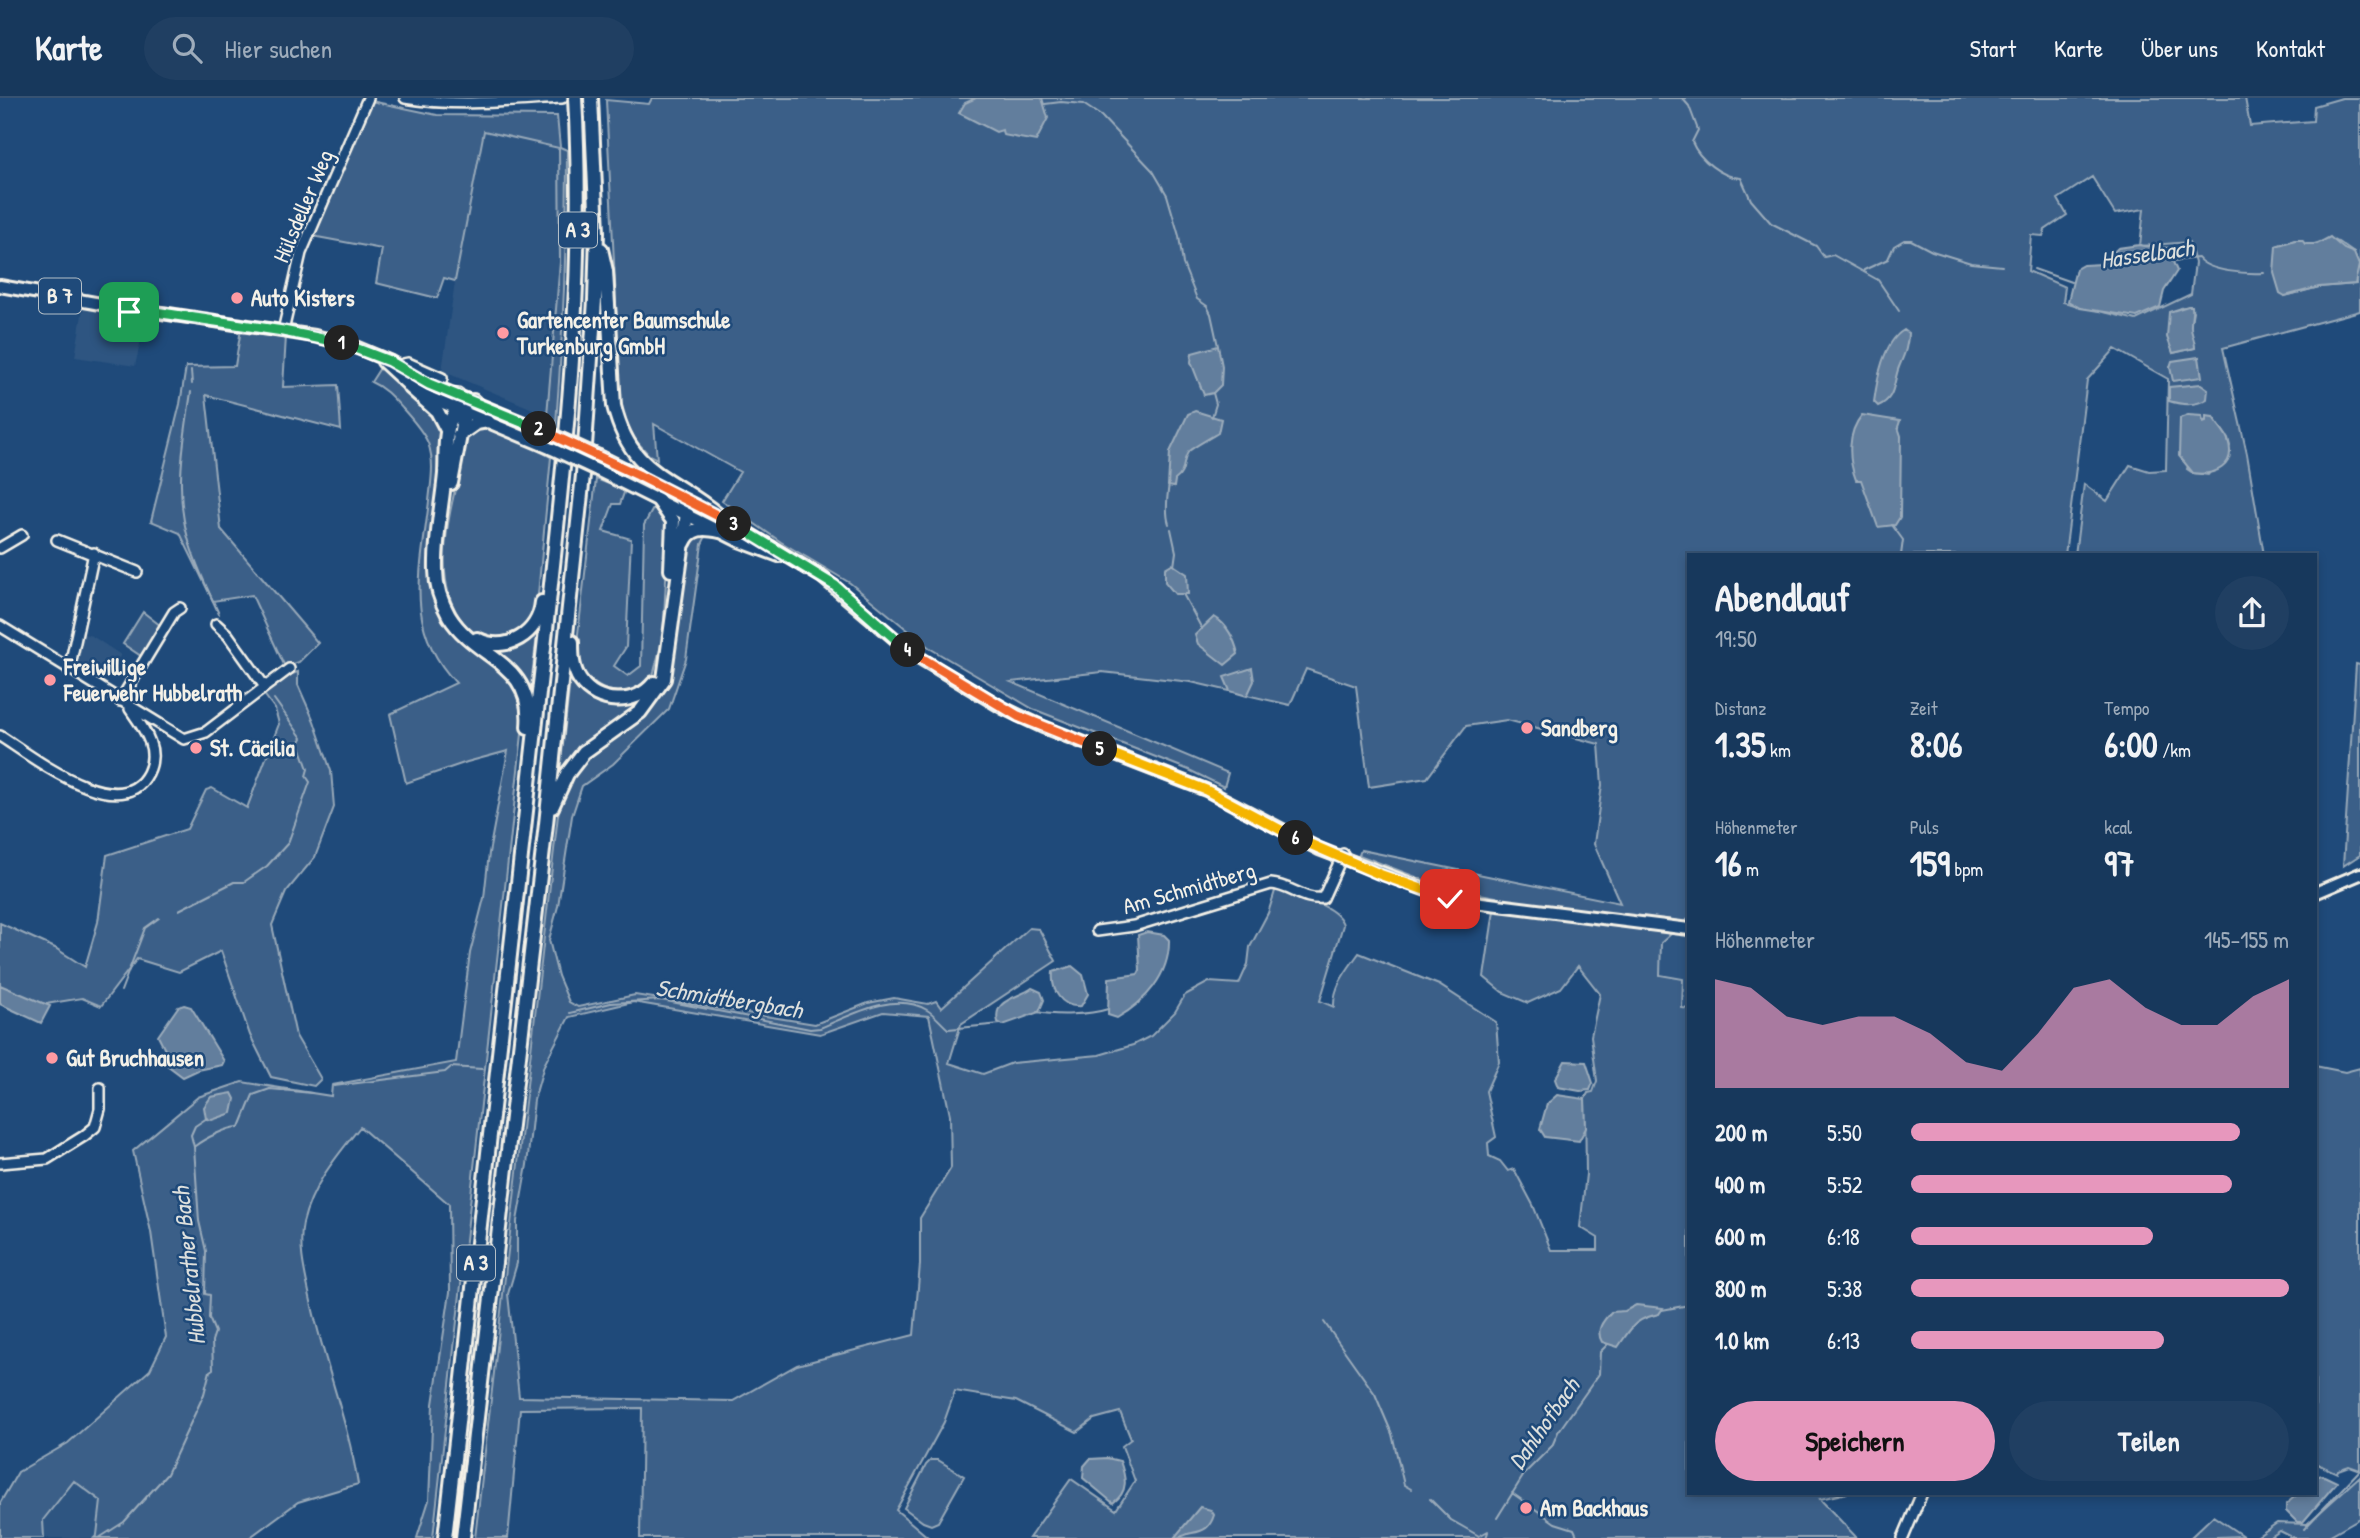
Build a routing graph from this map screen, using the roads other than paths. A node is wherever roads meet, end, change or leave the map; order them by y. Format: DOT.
graph roads {
  1 [pos="368,98"];
  2 [pos="405,98"];
  3 [pos="560,98"];
  4 [pos="575,98"];
  5 [pos="591,98"];
  6 [pos="597,232"];
  7 [pos="0,286"];
  8 [pos="283,331"];
  9 [pos="400,372"];
  10 [pos="439,388"];
  11 [pos="414,389"];
  12 [pos="463,404"];
  13 [pos="488,421"];
  14 [pos="453,432"];
  15 [pos="680,497"];
  16 [pos="657,498"];
  17 [pos="687,513"];
  18 [pos="718,515"];
  19 [pos="720,531"];
  20 [pos="22,535"];
  21 [pos="57,540"];
  22 [pos="4,543"];
  23 [pos="682,546"];
  24 [pos="94,553"];
  25 [pos="789,558"];
  26 [pos="137,572"];
  27 [pos="551,579"];
  28 [pos="572,583"];
  29 [pos="180,608"];
  30 [pos="216,624"];
  31 [pos="0,626"];
  32 [pos="289,669"];
  33 [pos="69,670"];
  34 [pos="265,687"];
  35 [pos="123,703"];
  36 [pos="0,736"];
  37 [pos="529,784"];
  38 [pos="546,824"];
  39 [pos="1342,855"];
  40 [pos="2360,874"];
  41 [pos="2317,893"];
  42 [pos="1687,929"];
  43 [pos="1097,931"];
  44 [pos="100,1088"];
  45 [pos="0,1163"];
  46 [pos="1921,1495"];
  47 [pos="445,1538"];
  48 [pos="463,1538"];
  49 [pos="1903,1538"];
  1 -- 8 [label="street, Hülsdeller Weg"];
  2 -- 3 [label="street"];
  4 -- 27 [label="highway, A 3"];
  5 -- 6 [label="highway, A 3"];
  6 -- 18 [label="highway"];
  6 -- 28 [label="highway, A 3"];
  7 -- 8 [label="main road, B 7"];
  8 -- 9 [label="main road, B 7"];
  9 -- 10 [label="main road, B 7"];
  9 -- 11 [label="main road, B 7"];
  10 -- 11 [label="main road"];
  10 -- 12 [label="main road, B 7"];
  11 -- 12 [label="main road, B 7"];
  11 -- 14 [label="highway"];
  12 -- 13 [label="main road, B 7"];
  12 -- 14 [label="highway"];
  12 -- 15 [label="main road, B 7, bridge"];
  13 -- 14 [label="highway"];
  13 -- 16 [label="main road, B 7, bridge"];
  14 -- 27 [label="highway"];
  14 -- 37 [label="highway"];
  15 -- 17 [label="highway"];
  15 -- 18 [label="main road, B 7"];
  16 -- 17 [label="main road, B 7"];
  16 -- 28 [label="highway"];
  17 -- 19 [label="main road, B 7"];
  17 -- 23 [label="highway"];
  18 -- 25 [label="main road, B 7"];
  19 -- 23 [label="highway"];
  19 -- 25 [label="main road, B 7"];
  20 -- 22 [label="street"];
  21 -- 24 [label="street"];
  23 -- 38 [label="highway"];
  24 -- 26 [label="street"];
  24 -- 33 [label="street"];
  25 -- 39 [label="main road, B 7"];
  27 -- 37 [label="highway, A 3"];
  28 -- 38 [label="highway, A 3"];
  29 -- 35 [label="street"];
  30 -- 34 [label="street"];
  31 -- 33 [label="street"];
  32 -- 34 [label="street"];
  33 -- 35 [label="street"];
  34 -- 35 [label="street"];
  35 -- 36 [label="street"];
  37 -- 47 [label="highway, A 3"];
  38 -- 48 [label="highway, A 3"];
  39 -- 42 [label="main road, B 7"];
  39 -- 43 [label="street, Am Schmidtberg"];
  40 -- 41 [label="main road"];
  44 -- 45 [label="street"];
  46 -- 49 [label="street"];
}
